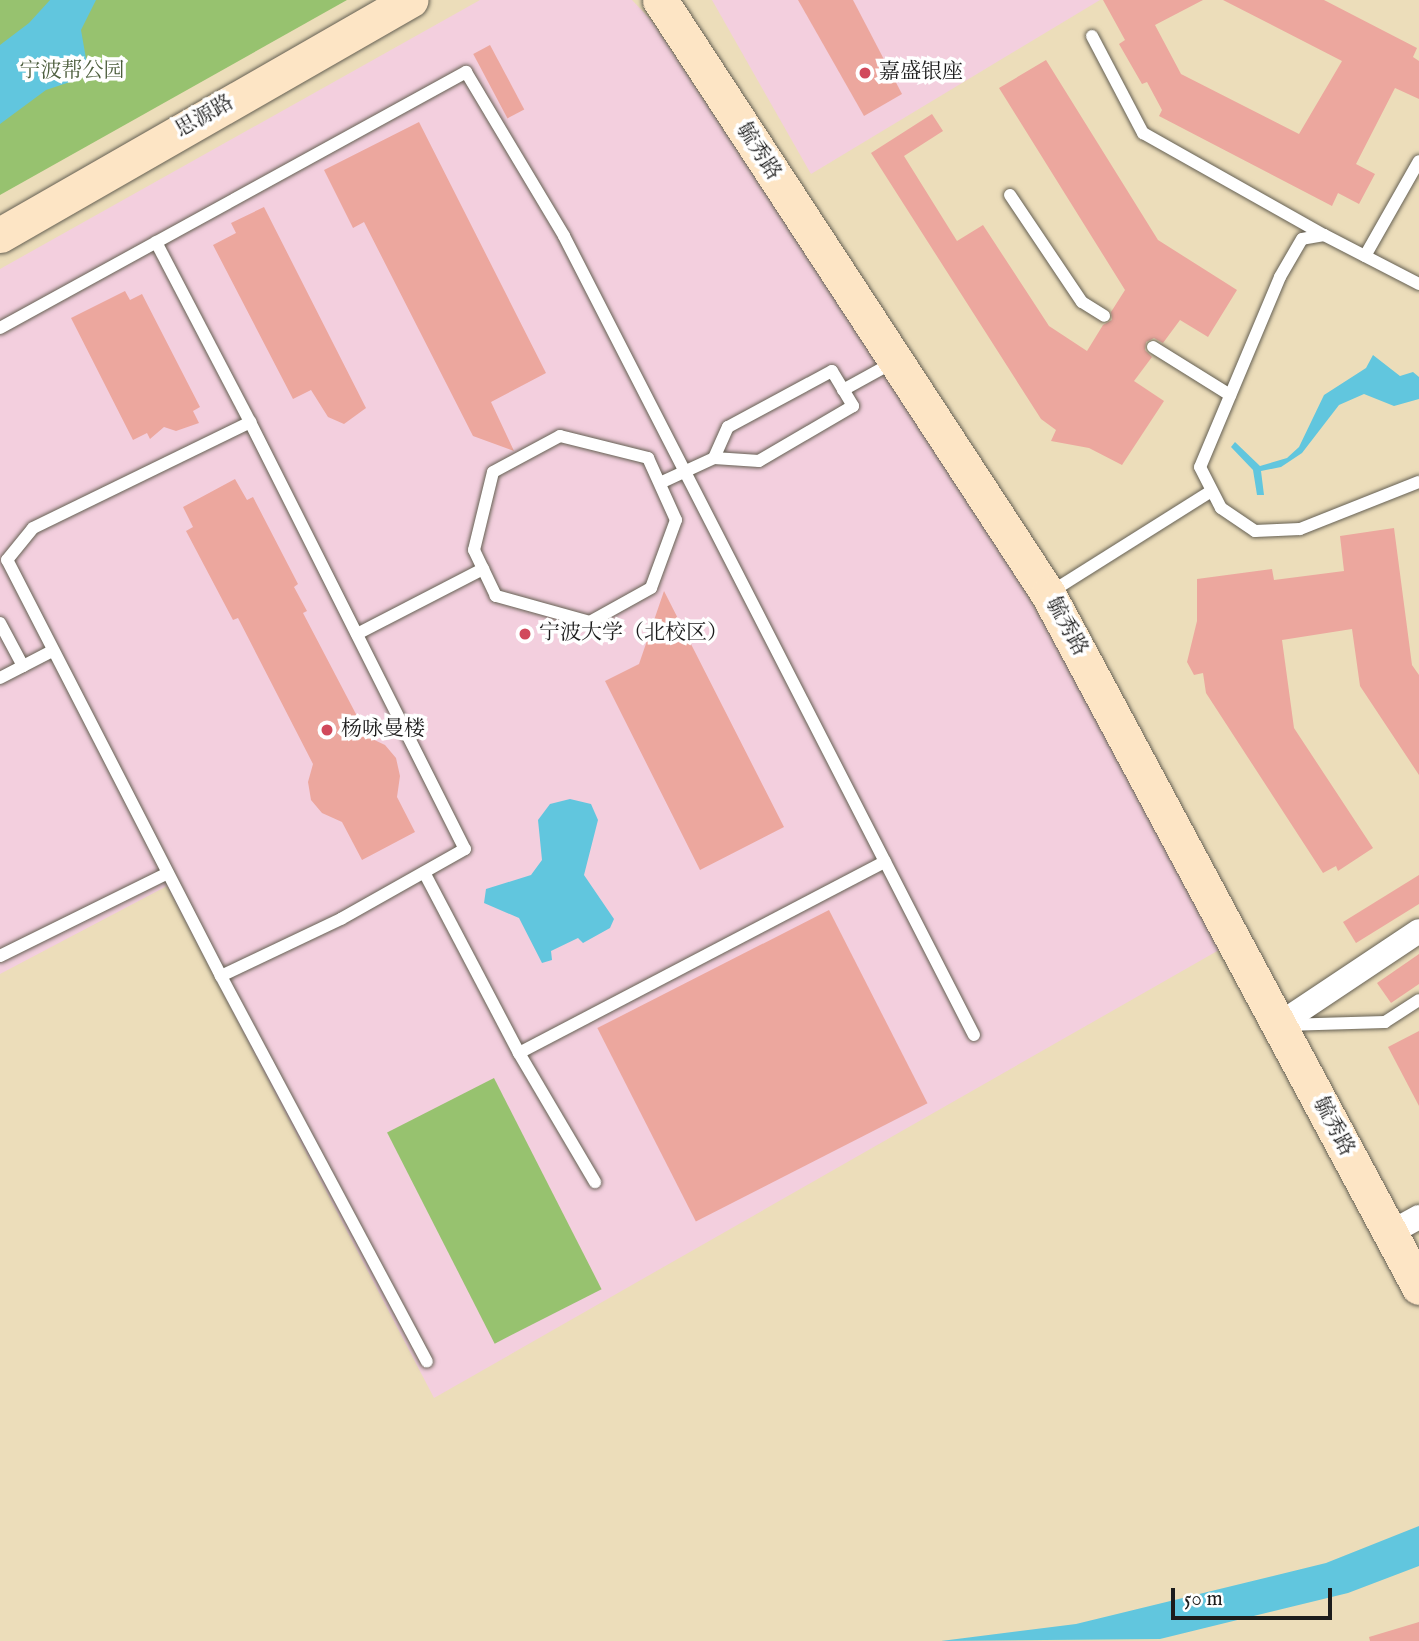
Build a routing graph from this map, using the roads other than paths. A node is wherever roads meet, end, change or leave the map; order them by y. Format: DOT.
graph roads {
  1 [pos="411,0"];
  2 [pos="660,0"];
  3 [pos="1093,36"];
  4 [pos="1419,161"];
  5 [pos="1010,195"];
  6 [pos="0,235"];
  7 [pos="1324,235"];
  8 [pos="156,242"];
  9 [pos="1366,256"];
  10 [pos="1419,284"];
  11 [pos="1104,316"];
  12 [pos="0,328"];
  13 [pos="1153,347"];
  14 [pos="894,362"];
  15 [pos="843,390"];
  16 [pos="1230,395"];
  17 [pos="250,422"];
  18 [pos="714,458"];
  19 [pos="684,473"];
  20 [pos="1419,482"];
  21 [pos="660,483"];
  22 [pos="1210,492"];
  23 [pos="484,569"];
  24 [pos="1048,594"];
  25 [pos="0,623"];
  26 [pos="357,634"];
  27 [pos="52,651"];
  28 [pos="23,666"];
  29 [pos="0,678"];
  30 [pos="885,862"];
  31 [pos="168,873"];
  32 [pos="425,874"];
  33 [pos="1419,931"];
  34 [pos="0,956"];
  35 [pos="221,976"];
  36 [pos="1419,1000"];
  37 [pos="1278,1025"];
  38 [pos="974,1035"];
  39 [pos="519,1053"];
  40 [pos="595,1182"];
  41 [pos="1405,1225"];
  42 [pos="1419,1287"];
  43 [pos="427,1360"];
  1 -- 6 [label="street, 思源路"];
  2 -- 14 [label="street, 毓秀路"];
  3 -- 7 [label="lane"];
  4 -- 9 [label="lane"];
  5 -- 11 [label="lane"];
  7 -- 9 [label="lane"];
  7 -- 16 [label="lane"];
  8 -- 12 [label="lane"];
  8 -- 17 [label="lane"];
  8 -- 19 [label="lane"];
  9 -- 10 [label="lane"];
  13 -- 16 [label="lane"];
  14 -- 15 [label="lane"];
  14 -- 24 [label="street, 毓秀路"];
  15 -- 18 [label="lane"];
  15 -- 18 [label="lane"];
  16 -- 22 [label="lane"];
  17 -- 26 [label="lane"];
  17 -- 27 [label="lane"];
  18 -- 19 [label="lane"];
  19 -- 21 [label="lane"];
  19 -- 30 [label="lane"];
  20 -- 22 [label="lane"];
  21 -- 23 [label="lane"];
  21 -- 23 [label="lane"];
  22 -- 24 [label="lane"];
  23 -- 26 [label="lane"];
  24 -- 37 [label="street, 毓秀路"];
  25 -- 28 [label="lane"];
  26 -- 32 [label="lane"];
  27 -- 28 [label="lane"];
  27 -- 31 [label="lane"];
  28 -- 29 [label="lane"];
  30 -- 38 [label="lane"];
  30 -- 39 [label="lane"];
  31 -- 34 [label="lane"];
  31 -- 35 [label="lane"];
  32 -- 35 [label="lane"];
  32 -- 39 [label="lane"];
  33 -- 37 [label="street"];
  35 -- 43 [label="lane"];
  36 -- 37 [label="lane"];
  37 -- 41 [label="street, 毓秀路"];
  39 -- 40 [label="lane"];
  41 -- 42 [label="street, 毓秀路"];
}
